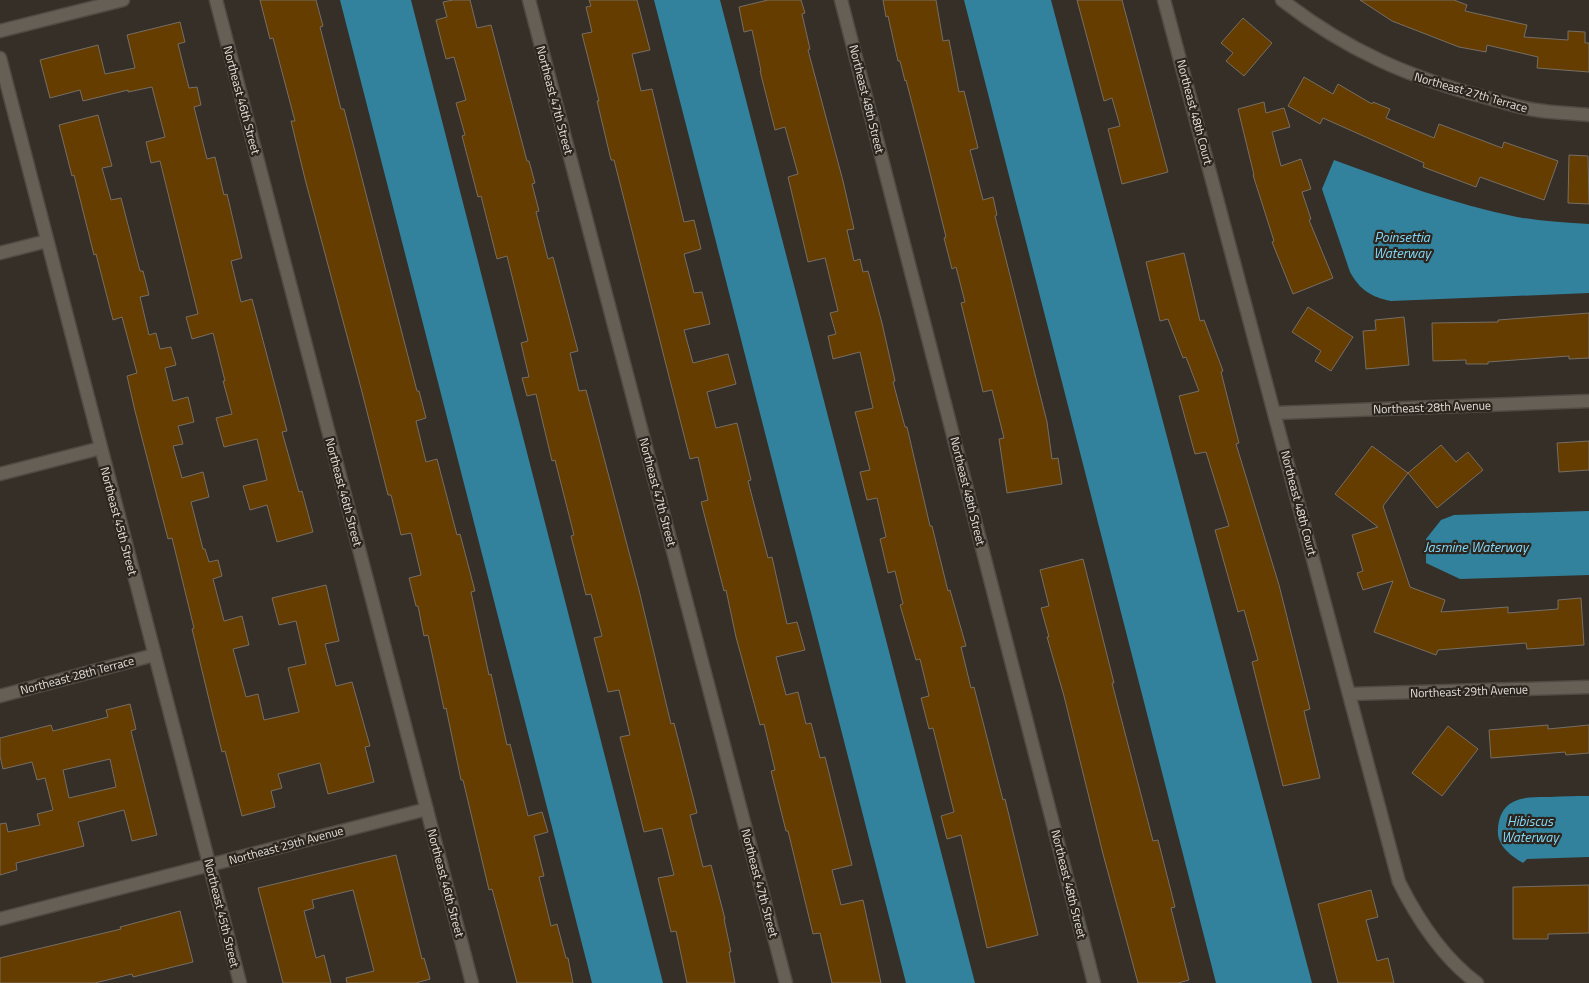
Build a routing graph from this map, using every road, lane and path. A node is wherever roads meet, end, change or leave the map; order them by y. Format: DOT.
graph roads {
  1 [pos="124,0"];
  2 [pos="216,0"];
  3 [pos="529,0"];
  4 [pos="841,0"];
  5 [pos="1164,0"];
  6 [pos="1282,0"];
  7 [pos="0,31"];
  8 [pos="0,58"];
  9 [pos="1589,115"];
  10 [pos="47,241"];
  11 [pos="0,253"];
  12 [pos="1589,401"];
  13 [pos="1276,412"];
  14 [pos="101,448"];
  15 [pos="0,474"];
  16 [pos="154,655"];
  17 [pos="1589,687"];
  18 [pos="1349,694"];
  19 [pos="0,696"];
  20 [pos="427,809"];
  21 [pos="210,865"];
  22 [pos="0,920"];
  23 [pos="240,983"];
  24 [pos="472,983"];
  25 [pos="786,983"];
  26 [pos="1094,983"];
  27 [pos="1477,983"];
  1 -- 7 [label="street"];
  2 -- 20 [label="street, Northeast 46th Street"];
  3 -- 25 [label="street, Northeast 47th Street"];
  4 -- 26 [label="street, Northeast 48th Street"];
  5 -- 13 [label="street, Northeast 48th Court"];
  6 -- 9 [label="street, Northeast 27th Terrace"];
  8 -- 10 [label="street, Northeast 45th Street"];
  10 -- 11 [label="street"];
  10 -- 14 [label="street, Northeast 45th Street"];
  12 -- 13 [label="street, Northeast 28th Avenue"];
  13 -- 18 [label="street, Northeast 48th Court"];
  14 -- 15 [label="street"];
  14 -- 16 [label="street, Northeast 45th Street"];
  16 -- 19 [label="street, Northeast 28th Terrace"];
  16 -- 21 [label="street, Northeast 45th Street"];
  17 -- 18 [label="street, Northeast 29th Avenue"];
  18 -- 27 [label="street, Northeast 48th Court"];
  20 -- 21 [label="street, Northeast 29th Avenue"];
  20 -- 24 [label="street, Northeast 46th Street"];
  21 -- 22 [label="street, Northeast 29th Avenue"];
  21 -- 23 [label="street, Northeast 45th Street"];
}
